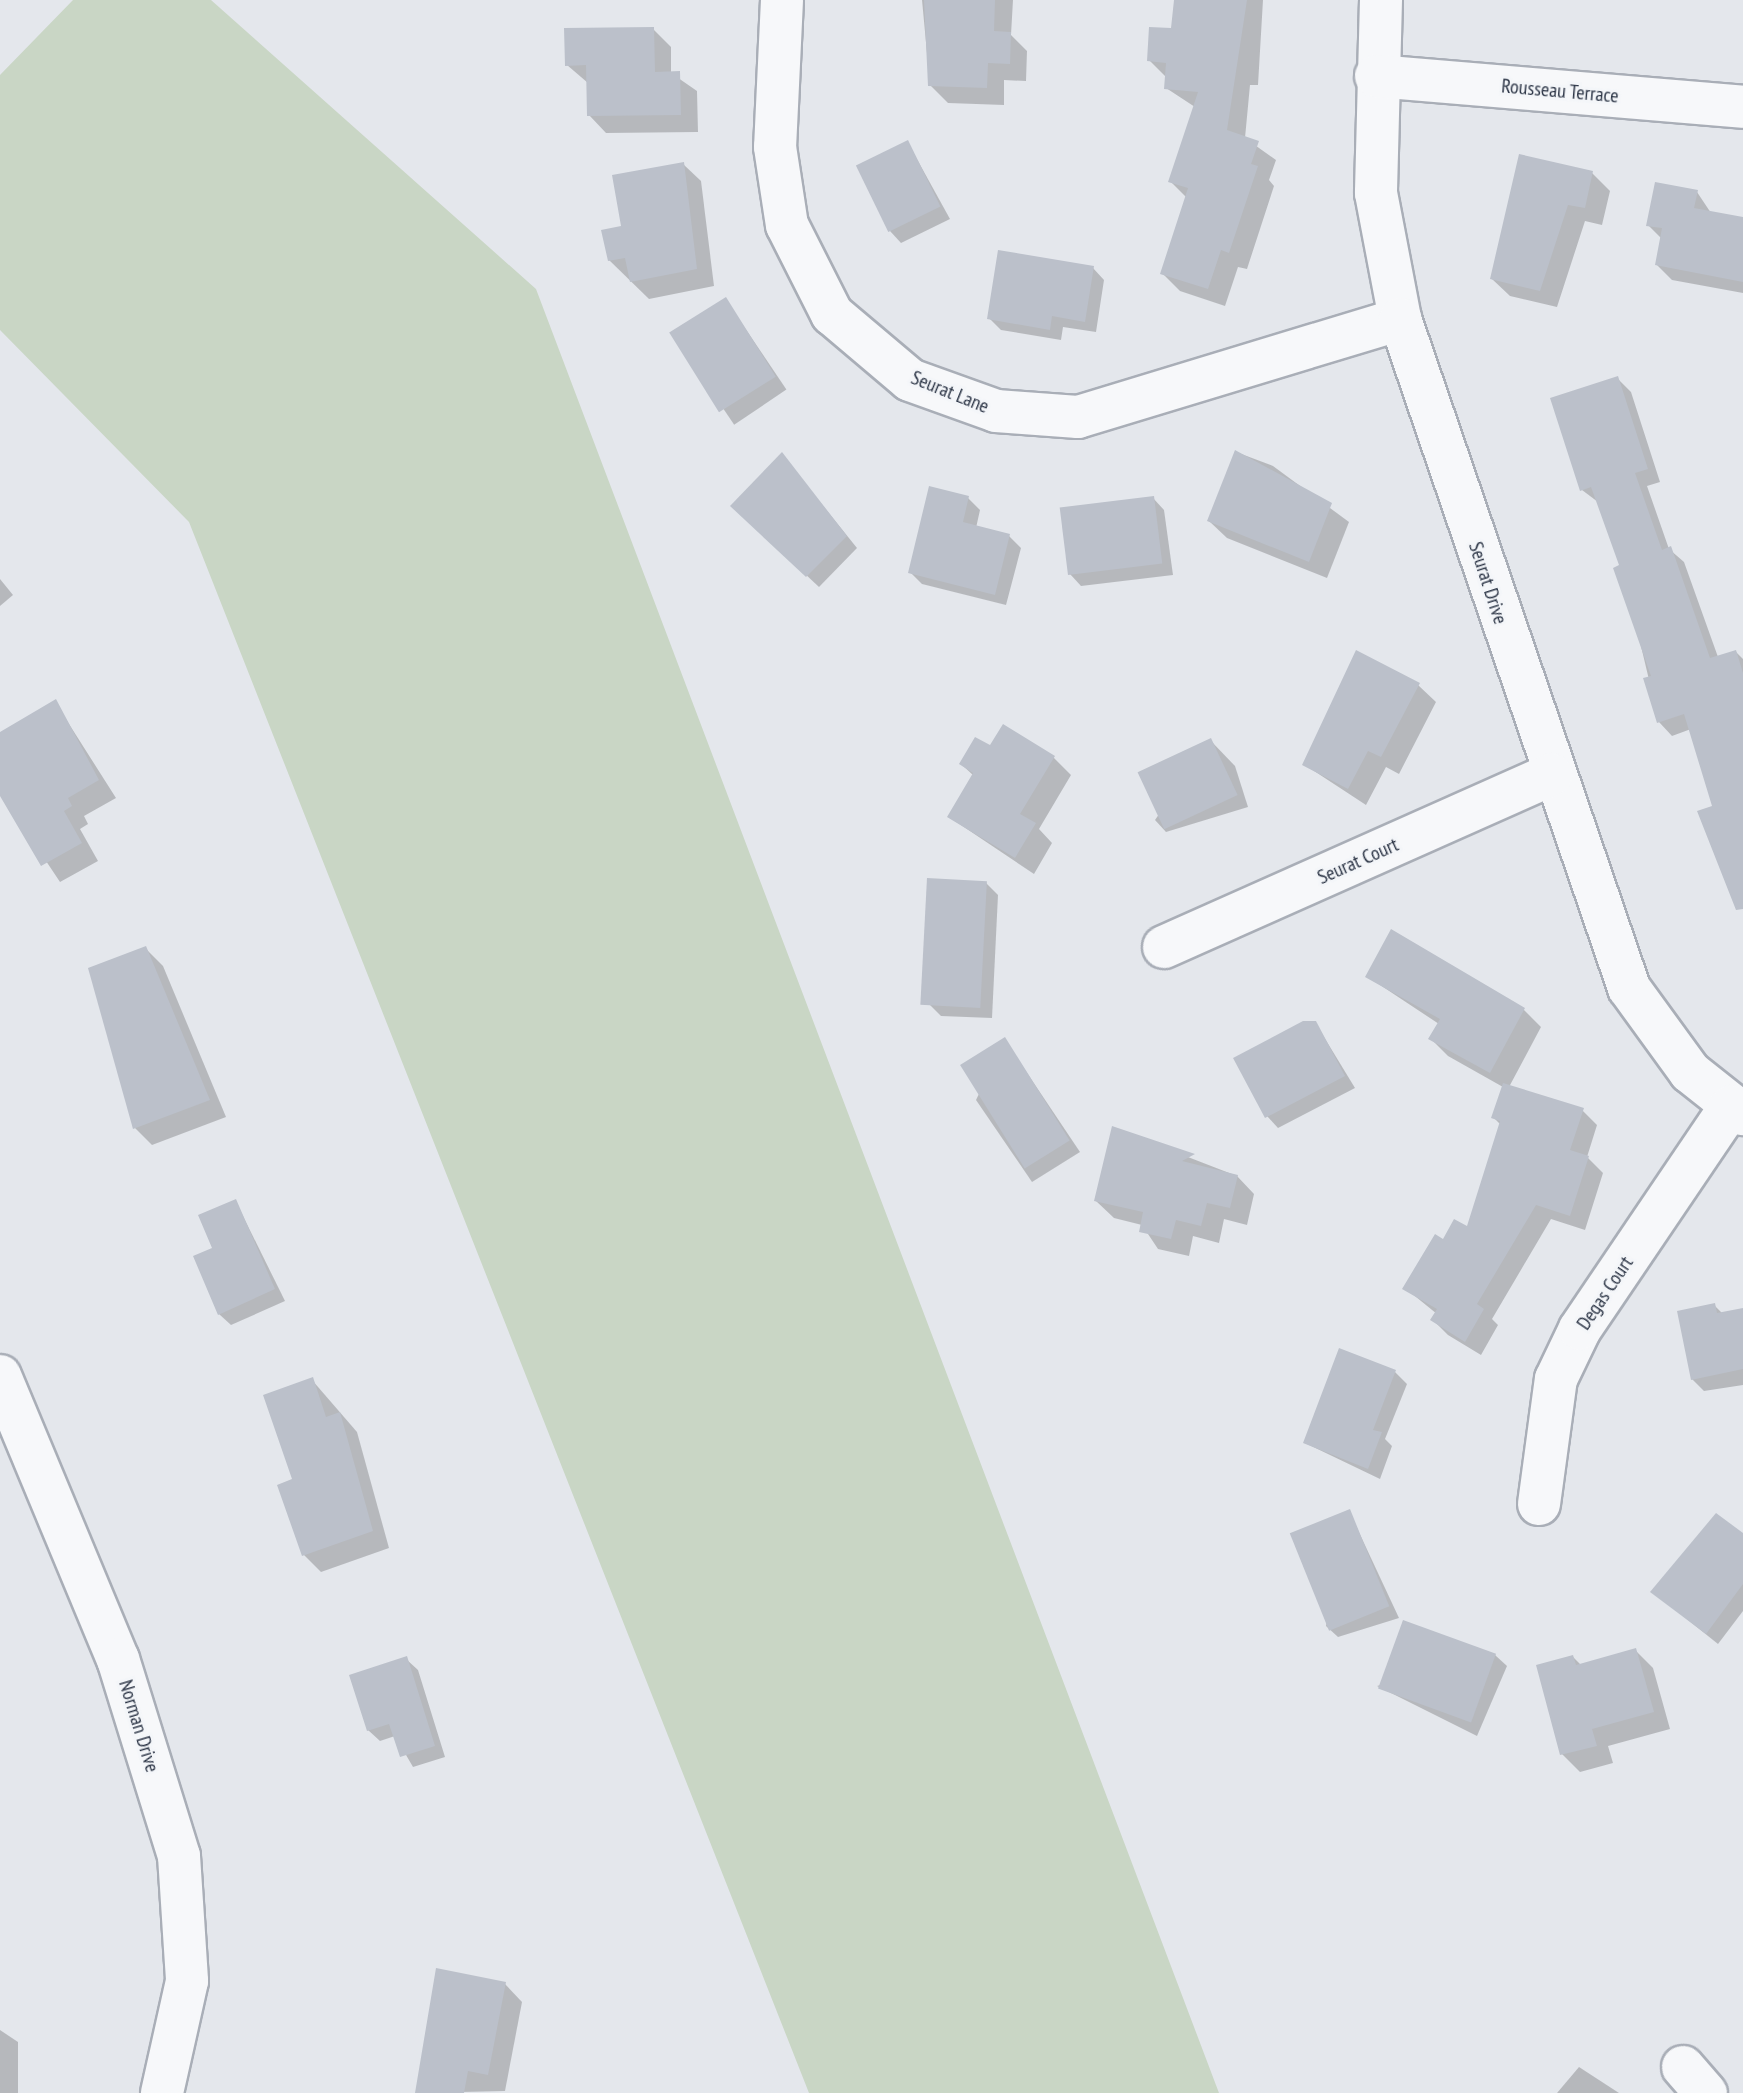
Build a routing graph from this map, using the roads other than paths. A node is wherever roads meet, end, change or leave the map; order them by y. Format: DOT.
graph roads {
  1 [pos="782,0"];
  2 [pos="1381,0"];
  3 [pos="1376,76"];
  4 [pos="1743,107"];
  5 [pos="1400,319"];
  6 [pos="1551,775"];
  7 [pos="1164,947"];
  8 [pos="1737,1110"];
  9 [pos="0,1376"];
  10 [pos="1539,1504"];
  11 [pos="162,2093"];
  1 -- 5 [label="street, Seurat Lane"];
  2 -- 3 [label="street, Seurat Drive"];
  3 -- 4 [label="street, Rousseau Terrace"];
  3 -- 5 [label="street, Seurat Drive"];
  5 -- 6 [label="street, Seurat Drive"];
  6 -- 7 [label="street, Seurat Court"];
  6 -- 8 [label="street, Seurat Drive"];
  8 -- 10 [label="street, Degas Court"];
  9 -- 11 [label="street, Norman Drive"];
}
